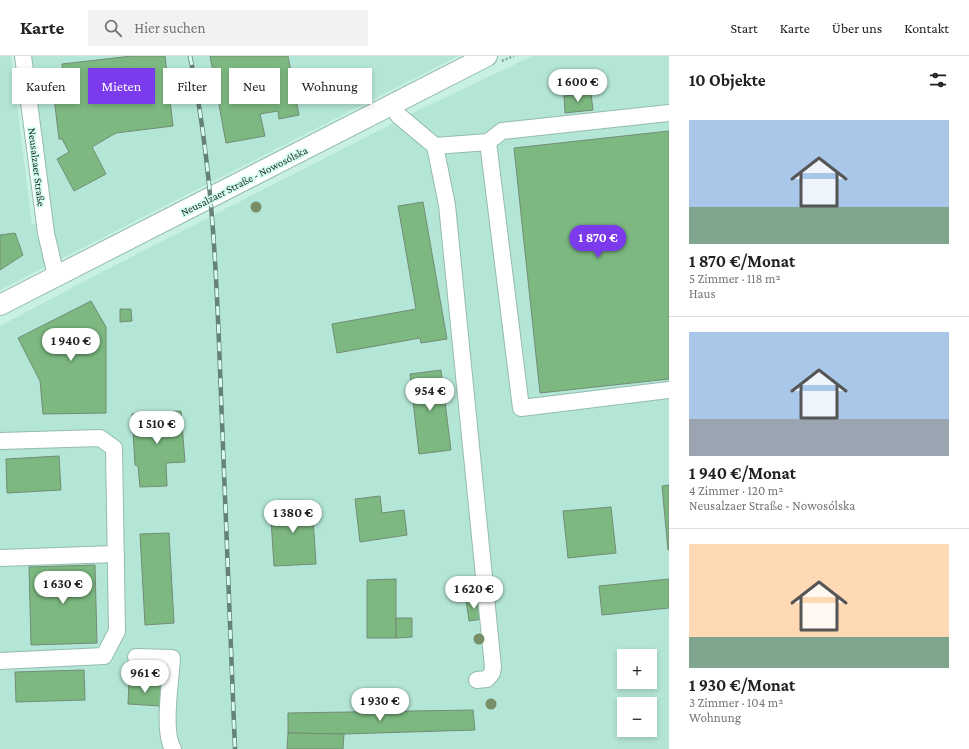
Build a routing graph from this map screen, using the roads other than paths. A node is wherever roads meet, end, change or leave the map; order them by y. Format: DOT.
graph roads {
  1 [pos="23,56"];
  2 [pos="485,57"];
  3 [pos="393,105"];
  4 [pos="669,113"];
  5 [pos="488,142"];
  6 [pos="435,146"];
  7 [pos="56,276"];
  8 [pos="0,305"];
  9 [pos="669,390"];
  10 [pos="0,441"];
  11 [pos="116,554"];
  12 [pos="0,558"];
  13 [pos="136,657"];
  14 [pos="0,661"];
  15 [pos="477,680"];
  16 [pos="173,749"];
  1 -- 7 [label="street, Neusalzaer Straße"];
  2 -- 3 [label="main road, Neusalzaer Straße - Nowosólska"];
  3 -- 6 [label="street"];
  3 -- 7 [label="main road, Neusalzaer Straße - Nowosólska"];
  4 -- 5 [label="street"];
  5 -- 6 [label="street"];
  5 -- 9 [label="street"];
  6 -- 15 [label="street"];
  7 -- 8 [label="main road, Neusalzaer Straße - Nowosólska"];
  10 -- 11 [label="street"];
  11 -- 12 [label="street"];
  11 -- 14 [label="street"];
  13 -- 16 [label="street"];
}
